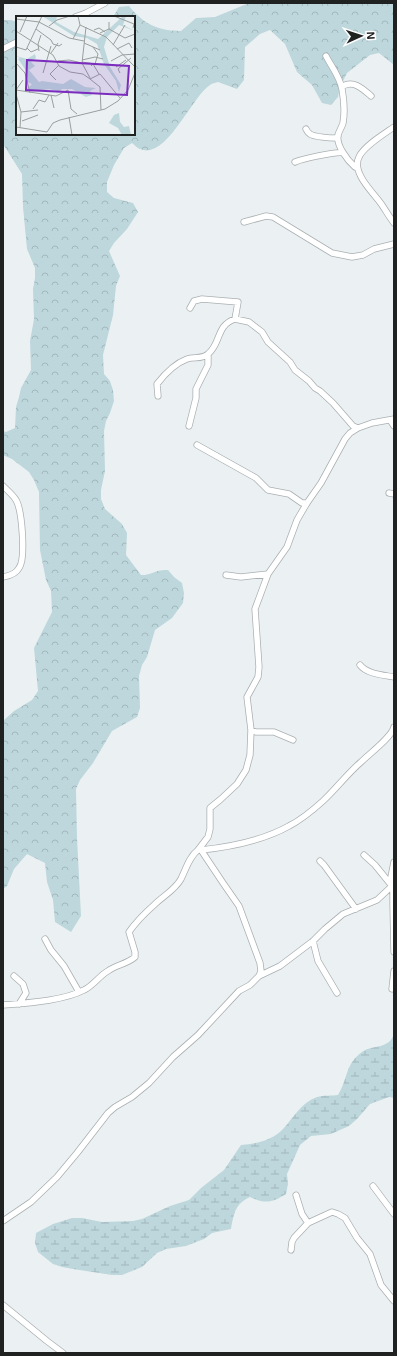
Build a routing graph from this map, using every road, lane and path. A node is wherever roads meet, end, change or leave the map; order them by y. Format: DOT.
graph roads {
  1 [pos="105,3"];
  2 [pos="78,16"];
  3 [pos="16,42"];
  4 [pos="3,49"];
  5 [pos="326,56"];
  6 [pos="342,88"];
  7 [pos="371,96"];
  8 [pos="394,127"];
  9 [pos="306,129"];
  10 [pos="338,136"];
  11 [pos="343,153"];
  12 [pos="295,162"];
  13 [pos="357,166"];
  14 [pos="244,222"];
  15 [pos="394,223"];
  16 [pos="394,244"];
  17 [pos="190,308"];
  18 [pos="235,319"];
  19 [pos="208,354"];
  20 [pos="158,396"];
  21 [pos="392,420"];
  22 [pos="189,426"];
  23 [pos="394,426"];
  24 [pos="358,428"];
  25 [pos="197,445"];
  26 [pos="3,486"];
  27 [pos="306,503"];
  28 [pos="268,574"];
  29 [pos="226,575"];
  30 [pos="3,577"];
  31 [pos="360,665"];
  32 [pos="394,677"];
  33 [pos="394,728"];
  34 [pos="251,730"];
  35 [pos="293,740"];
  36 [pos="199,850"];
  37 [pos="364,855"];
  38 [pos="320,861"];
  39 [pos="394,862"];
  40 [pos="392,886"];
  41 [pos="393,906"];
  42 [pos="356,909"];
  43 [pos="45,939"];
  44 [pos="313,941"];
  45 [pos="394,952"];
  46 [pos="394,971"];
  47 [pos="14,976"];
  48 [pos="259,976"];
  49 [pos="392,989"];
  50 [pos="79,992"];
  51 [pos="337,993"];
  52 [pos="19,1004"];
  53 [pos="3,1005"];
  54 [pos="373,1186"];
  55 [pos="296,1195"];
  56 [pos="394,1214"];
  57 [pos="3,1221"];
  58 [pos="308,1223"];
  59 [pos="291,1250"];
  60 [pos="394,1301"];
  61 [pos="3,1304"];
  62 [pos="63,1353"];
  1 -- 2 [label="street"];
  3 -- 4 [label="street"];
  5 -- 6 [label="street"];
  6 -- 7 [label="street"];
  6 -- 10 [label="street"];
  8 -- 13 [label="street"];
  9 -- 10 [label="street"];
  10 -- 11 [label="street"];
  11 -- 12 [label="street"];
  11 -- 13 [label="street"];
  13 -- 15 [label="street"];
  14 -- 16 [label="street"];
  17 -- 18 [label="street"];
  18 -- 19 [label="street"];
  18 -- 24 [label="street"];
  19 -- 20 [label="street"];
  19 -- 22 [label="street"];
  21 -- 23 [label="street"];
  21 -- 24 [label="street"];
  24 -- 27 [label="street"];
  25 -- 27 [label="street"];
  26 -- 30 [label="street"];
  27 -- 28 [label="street"];
  28 -- 29 [label="street"];
  28 -- 34 [label="street"];
  31 -- 32 [label="street"];
  33 -- 36 [label="street"];
  34 -- 35 [label="street"];
  34 -- 36 [label="street"];
  36 -- 48 [label="street"];
  36 -- 50 [label="street"];
  37 -- 40 [label="street"];
  38 -- 42 [label="street"];
  39 -- 40 [label="street"];
  40 -- 41 [label="street"];
  40 -- 42 [label="street"];
  41 -- 45 [label="street"];
  42 -- 44 [label="street"];
  43 -- 50 [label="street"];
  44 -- 48 [label="street"];
  44 -- 51 [label="street"];
  46 -- 49 [label="street"];
  47 -- 52 [label="street"];
  48 -- 57 [label="street"];
  50 -- 52 [label="street"];
  52 -- 53 [label="street"];
  54 -- 56 [label="street"];
  55 -- 58 [label="street"];
  58 -- 59 [label="street"];
  58 -- 60 [label="street"];
  61 -- 62 [label="street"];
}
